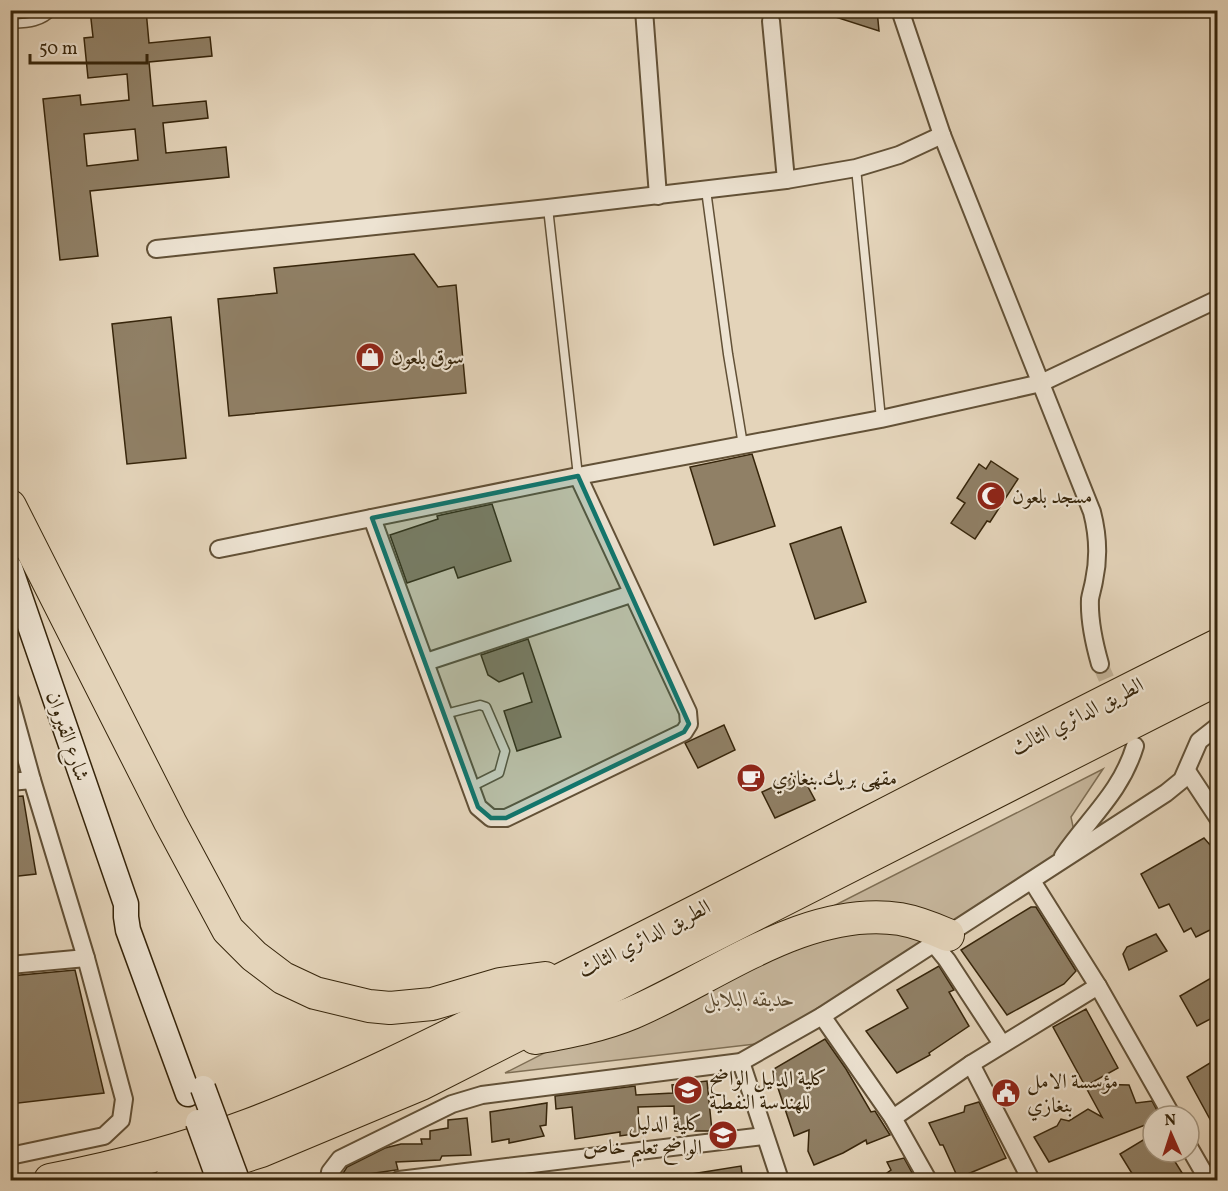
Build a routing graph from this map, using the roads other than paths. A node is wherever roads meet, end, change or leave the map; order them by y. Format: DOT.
graph roads {
  1 [pos="53,10"];
  2 [pos="644,10"];
  3 [pos="900,10"];
  4 [pos="771,21"];
  5 [pos="10,24"];
  6 [pos="942,135"];
  7 [pos="856,168"];
  8 [pos="786,180"];
  9 [pos="706,190"];
  10 [pos="658,196"];
  11 [pos="548,208"];
  12 [pos="156,249"];
  13 [pos="1218,298"];
  14 [pos="1041,383"];
  15 [pos="881,419"];
  16 [pos="743,445"];
  17 [pos="578,476"];
  18 [pos="10,506"];
  19 [pos="372,518"];
  20 [pos="219,549"];
  21 [pos="13,583"];
  22 [pos="631,594"];
  23 [pos="1218,645"];
  24 [pos="426,662"];
  25 [pos="1100,664"];
  26 [pos="1218,679"];
  27 [pos="10,700"];
  28 [pos="445,714"];
  29 [pos="1218,726"];
  30 [pos="1135,746"];
  31 [pos="1187,771"];
  32 [pos="32,780"];
  33 [pos="10,782"];
  34 [pos="471,787"];
  35 [pos="1218,818"];
  36 [pos="1057,864"];
  37 [pos="1032,881"];
  38 [pos="941,939"];
  39 [pos="86,958"];
  40 [pos="10,965"];
  41 [pos="564,978"];
  42 [pos="1098,986"];
  43 [pos="822,1016"];
  44 [pos="504,1042"];
  45 [pos="1002,1044"];
  46 [pos="741,1062"];
  47 [pos="971,1064"];
  48 [pos="196,1091"];
  49 [pos="1165,1104"];
  50 [pos="893,1118"];
  51 [pos="764,1136"];
  52 [pos="10,1156"];
  53 [pos="1199,1164"];
  54 [pos="50,1180"];
  55 [pos="171,1180"];
  56 [pos="219,1180"];
  57 [pos="237,1180"];
  58 [pos="329,1180"];
  59 [pos="399,1180"];
  60 [pos="780,1180"];
  61 [pos="928,1180"];
  62 [pos="1031,1180"];
  63 [pos="1208,1180"];
  1 -- 5 [label="lane"];
  2 -- 10 [label="street"];
  3 -- 6 [label="street"];
  4 -- 8 [label="street"];
  6 -- 7 [label="street"];
  6 -- 14 [label="street"];
  7 -- 8 [label="street"];
  7 -- 15 [label="lane"];
  8 -- 9 [label="street"];
  9 -- 10 [label="street"];
  9 -- 16 [label="lane"];
  10 -- 11 [label="street"];
  11 -- 12 [label="street"];
  11 -- 17 [label="lane"];
  13 -- 14 [label="street"];
  14 -- 15 [label="street"];
  14 -- 25 [label="street"];
  15 -- 16 [label="street"];
  16 -- 17 [label="street"];
  17 -- 19 [label="street"];
  17 -- 22 [label="street"];
  18 -- 41 [label="highway"];
  19 -- 20 [label="street"];
  19 -- 24 [label="street"];
  21 -- 48 [label="main road, شارع القيروان"];
  22 -- 24 [label="street"];
  22 -- 34 [label="street"];
  23 -- 41 [label="highway, الطريق الدائري الثالث"];
  24 -- 28 [label="street"];
  26 -- 44 [label="highway, الطريق الدائري الثالث"];
  27 -- 32 [label="street"];
  28 -- 34 [label="street"];
  28 -- 34 [label="lane"];
  29 -- 31 [label="street"];
  30 -- 36 [label="street"];
  31 -- 35 [label="street"];
  31 -- 36 [label="street"];
  32 -- 33 [label="street"];
  32 -- 39 [label="street"];
  36 -- 37 [label="street"];
  37 -- 38 [label="street"];
  37 -- 42 [label="street"];
  38 -- 43 [label="street"];
  38 -- 44 [label="highway"];
  38 -- 45 [label="street"];
  39 -- 40 [label="street"];
  39 -- 52 [label="street"];
  41 -- 54 [label="highway, الطريق الدائري الثالث"];
  42 -- 45 [label="street"];
  42 -- 49 [label="street"];
  43 -- 46 [label="street"];
  43 -- 50 [label="street"];
  44 -- 55 [label="highway, الطريق الدائري الثالث"];
  45 -- 47 [label="street"];
  46 -- 51 [label="street"];
  46 -- 58 [label="street"];
  47 -- 50 [label="street"];
  47 -- 62 [label="street"];
  48 -- 56 [label="main road, شارع القيروان, bridge"];
  48 -- 57 [label="main road, شارع القيروان, bridge"];
  50 -- 61 [label="street"];
  51 -- 59 [label="street"];
  51 -- 60 [label="street"];
  53 -- 63 [label="street"];
}
